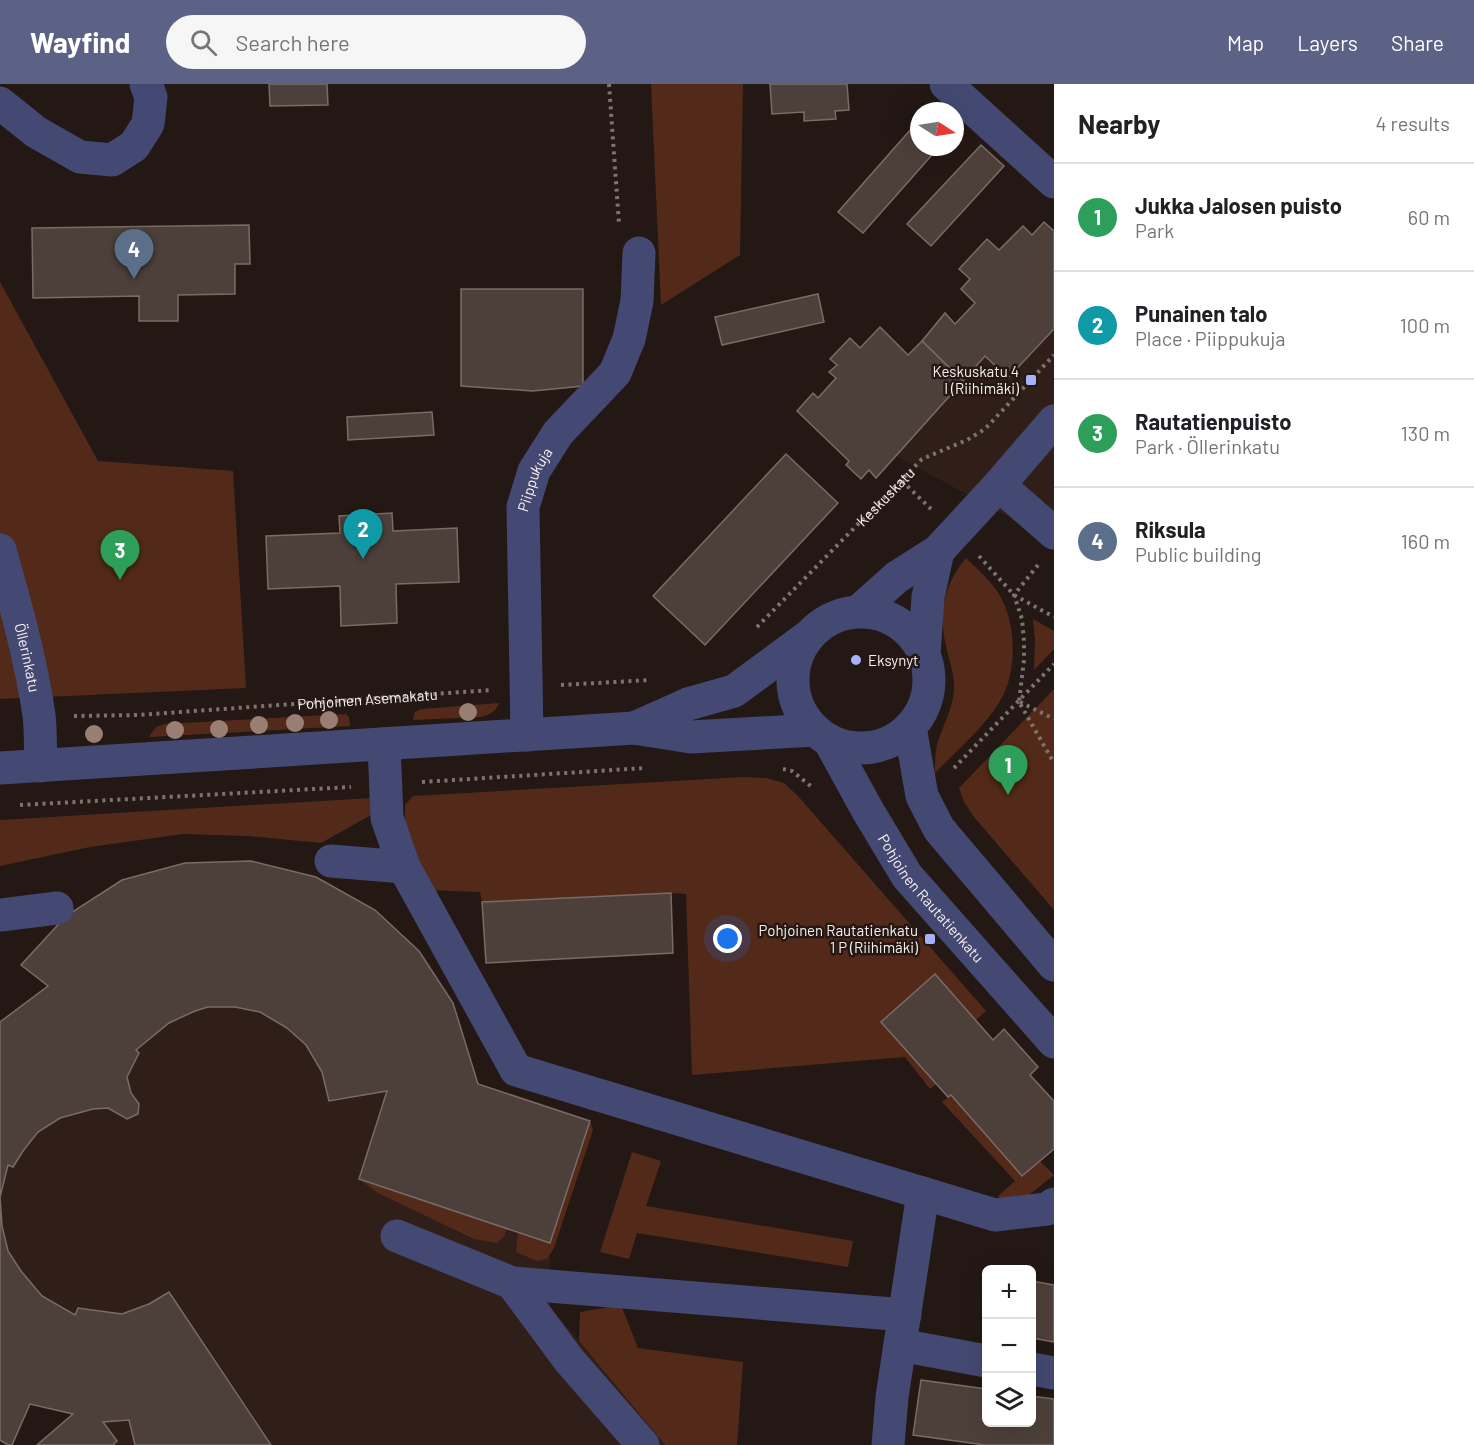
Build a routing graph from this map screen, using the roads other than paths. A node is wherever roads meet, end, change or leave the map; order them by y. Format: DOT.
graph roads {
  1 [pos="146,84"];
  2 [pos="946,84"];
  3 [pos="0,103"];
  4 [pos="1054,182"];
  5 [pos="639,254"];
  6 [pos="1054,421"];
  7 [pos="999,484"];
  8 [pos="1054,533"];
  9 [pos="0,550"];
  10 [pos="938,551"];
  11 [pos="859,611"];
  12 [pos="808,637"];
  13 [pos="924,654"];
  14 [pos="910,727"];
  15 [pos="634,728"];
  16 [pos="527,735"];
  17 [pos="822,735"];
  18 [pos="384,744"];
  19 [pos="41,766"];
  20 [pos="0,768"];
  21 [pos="331,861"];
  22 [pos="404,867"];
  23 [pos="57,908"];
  24 [pos="0,915"];
  25 [pos="1054,965"];
  26 [pos="1054,1042"];
  27 [pos="923,1193"];
  28 [pos="1054,1204"];
  29 [pos="397,1236"];
  30 [pos="513,1283"];
  31 [pos="903,1330"];
  32 [pos="982,1359"];
  33 [pos="1036,1370"];
  34 [pos="1054,1373"];
  35 [pos="643,1445"];
  36 [pos="888,1445"];
  1 -- 3 [label="street"];
  2 -- 4 [label="street"];
  5 -- 16 [label="street, Piippukuja"];
  6 -- 7 [label="street"];
  7 -- 8 [label="street"];
  7 -- 10 [label="street"];
  9 -- 19 [label="street, Öllerinkatu"];
  10 -- 11 [label="street"];
  10 -- 13 [label="street"];
  11 -- 12 [label="street"];
  11 -- 13 [label="street"];
  12 -- 15 [label="street"];
  12 -- 17 [label="street"];
  13 -- 14 [label="street"];
  14 -- 17 [label="street"];
  14 -- 25 [label="street"];
  15 -- 16 [label="street"];
  15 -- 17 [label="street"];
  16 -- 18 [label="street"];
  17 -- 26 [label="street, Pohjoinen Rautatienkatu"];
  18 -- 19 [label="street"];
  18 -- 22 [label="street"];
  19 -- 20 [label="street"];
  21 -- 22 [label="street"];
  22 -- 27 [label="street"];
  23 -- 24 [label="street"];
  27 -- 28 [label="street"];
  27 -- 31 [label="street"];
  29 -- 30 [label="street"];
  30 -- 31 [label="street"];
  30 -- 35 [label="street"];
  31 -- 32 [label="street"];
  31 -- 36 [label="street"];
  33 -- 34 [label="street"];
}
